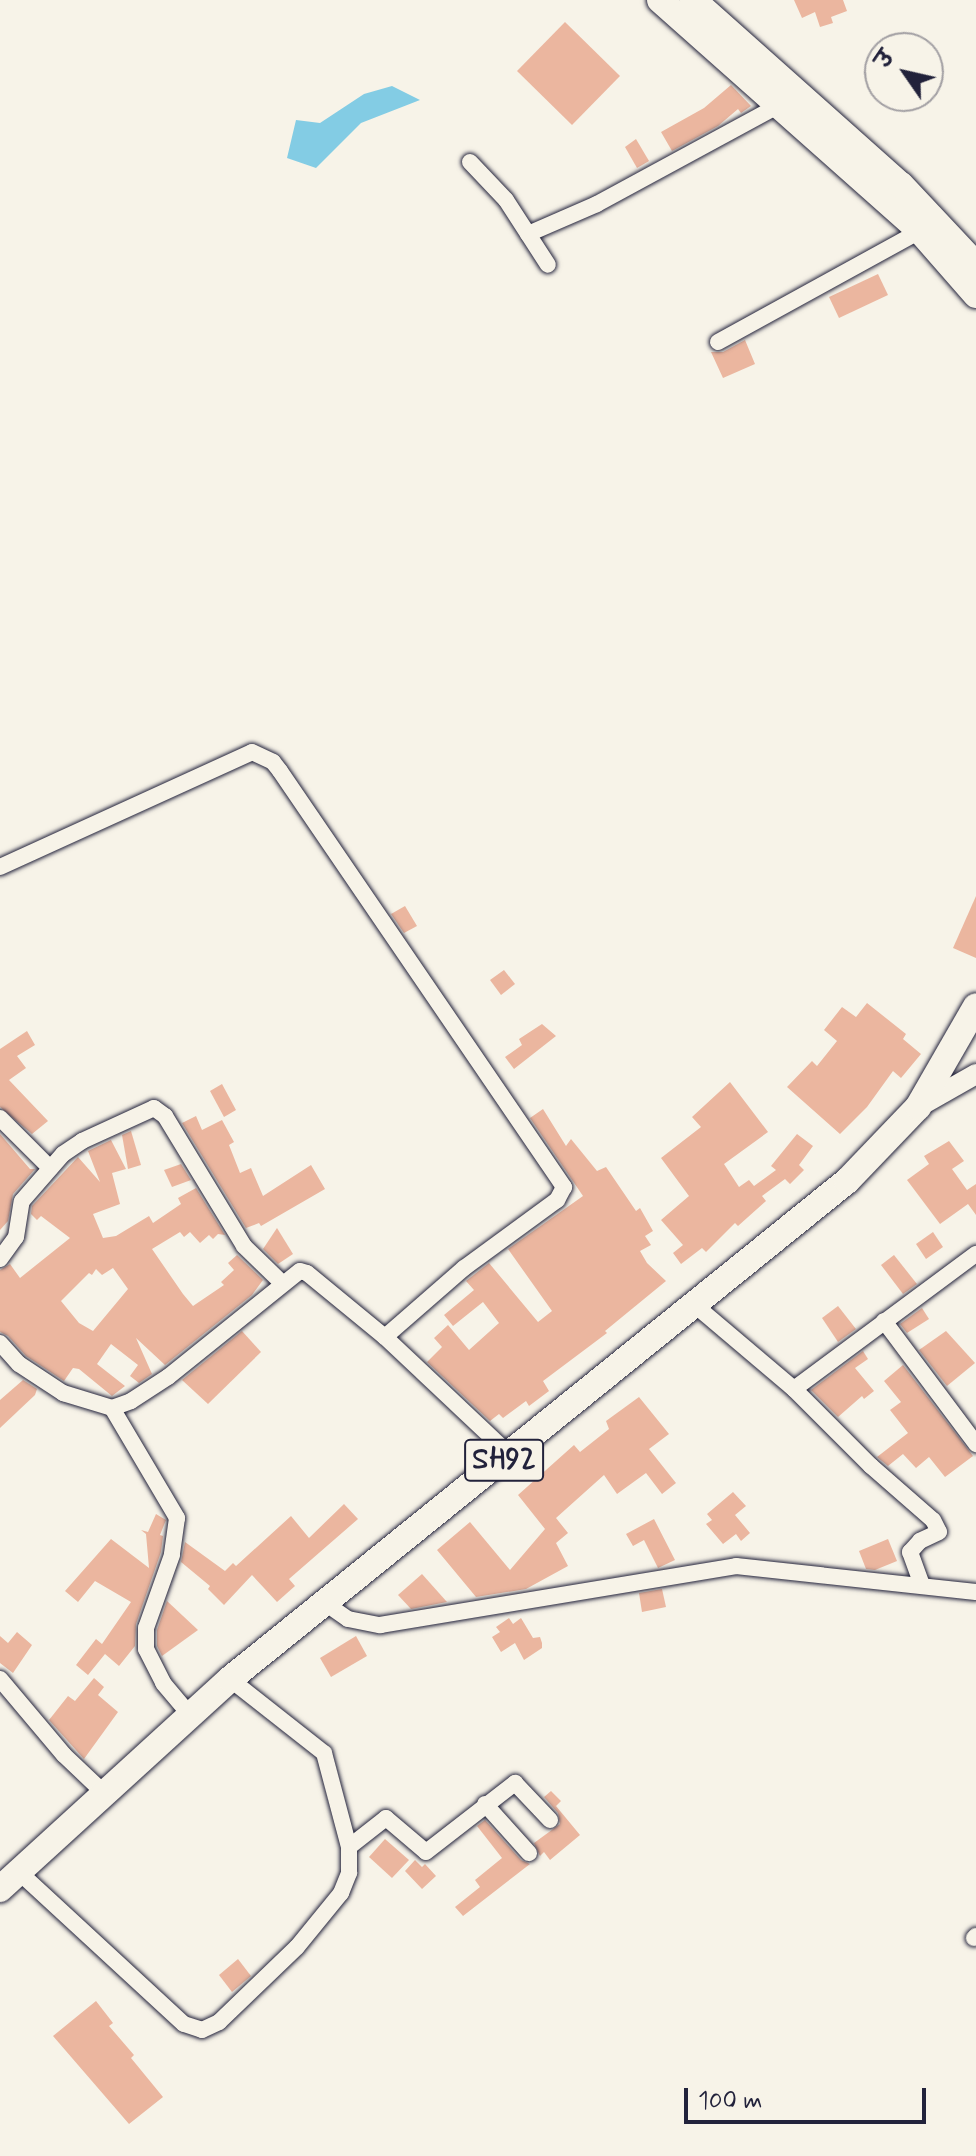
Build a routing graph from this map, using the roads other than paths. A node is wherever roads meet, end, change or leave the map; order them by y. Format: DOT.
graph roads {
  1 [pos="660,0"];
  2 [pos="693,0"];
  3 [pos="779,105"];
  4 [pos="470,162"];
  5 [pos="920,231"];
  6 [pos="528,234"];
  7 [pos="548,265"];
  8 [pos="976,265"];
  9 [pos="976,295"];
  10 [pos="718,342"];
  11 [pos="0,867"];
  12 [pos="976,1006"];
  13 [pos="976,1074"];
  14 [pos="918,1107"];
  15 [pos="0,1118"];
  16 [pos="50,1168"];
  17 [pos="976,1254"];
  18 [pos="0,1259"];
  19 [pos="282,1283"];
  20 [pos="696,1306"];
  21 [pos="884,1321"];
  22 [pos="385,1337"];
  23 [pos="0,1343"];
  24 [pos="794,1389"];
  25 [pos="112,1408"];
  26 [pos="976,1444"];
  27 [pos="510,1455"];
  28 [pos="922,1585"];
  29 [pos="976,1592"];
  30 [pos="325,1603"];
  31 [pos="0,1679"];
  32 [pos="230,1679"];
  33 [pos="190,1715"];
  34 [pos="104,1793"];
  35 [pos="485,1804"];
  36 [pos="550,1820"];
  37 [pos="349,1847"];
  38 [pos="529,1853"];
  39 [pos="9,1881"];
  1 -- 3 [label="main road"];
  2 -- 8 [label="main road"];
  3 -- 5 [label="main road"];
  3 -- 6 [label="street"];
  4 -- 6 [label="street"];
  5 -- 9 [label="main road"];
  5 -- 10 [label="street"];
  6 -- 7 [label="street"];
  11 -- 22 [label="street"];
  12 -- 14 [label="main road, SH92"];
  13 -- 14 [label="street"];
  14 -- 20 [label="main road, SH92"];
  15 -- 16 [label="street"];
  16 -- 18 [label="street"];
  16 -- 19 [label="street"];
  17 -- 21 [label="street"];
  19 -- 22 [label="street"];
  19 -- 25 [label="street"];
  20 -- 24 [label="street"];
  20 -- 27 [label="main road, SH92"];
  21 -- 24 [label="street"];
  21 -- 26 [label="street"];
  22 -- 27 [label="street"];
  23 -- 25 [label="street"];
  24 -- 28 [label="street"];
  25 -- 33 [label="street"];
  27 -- 30 [label="main road, SH92"];
  28 -- 29 [label="street"];
  28 -- 30 [label="street"];
  30 -- 32 [label="main road, SH92"];
  31 -- 34 [label="street"];
  32 -- 33 [label="main road, SH92"];
  32 -- 37 [label="street"];
  33 -- 34 [label="main road, SH92"];
  34 -- 39 [label="main road, SH92"];
  35 -- 36 [label="street"];
  35 -- 37 [label="street"];
  35 -- 38 [label="street"];
  37 -- 39 [label="street"];
}
